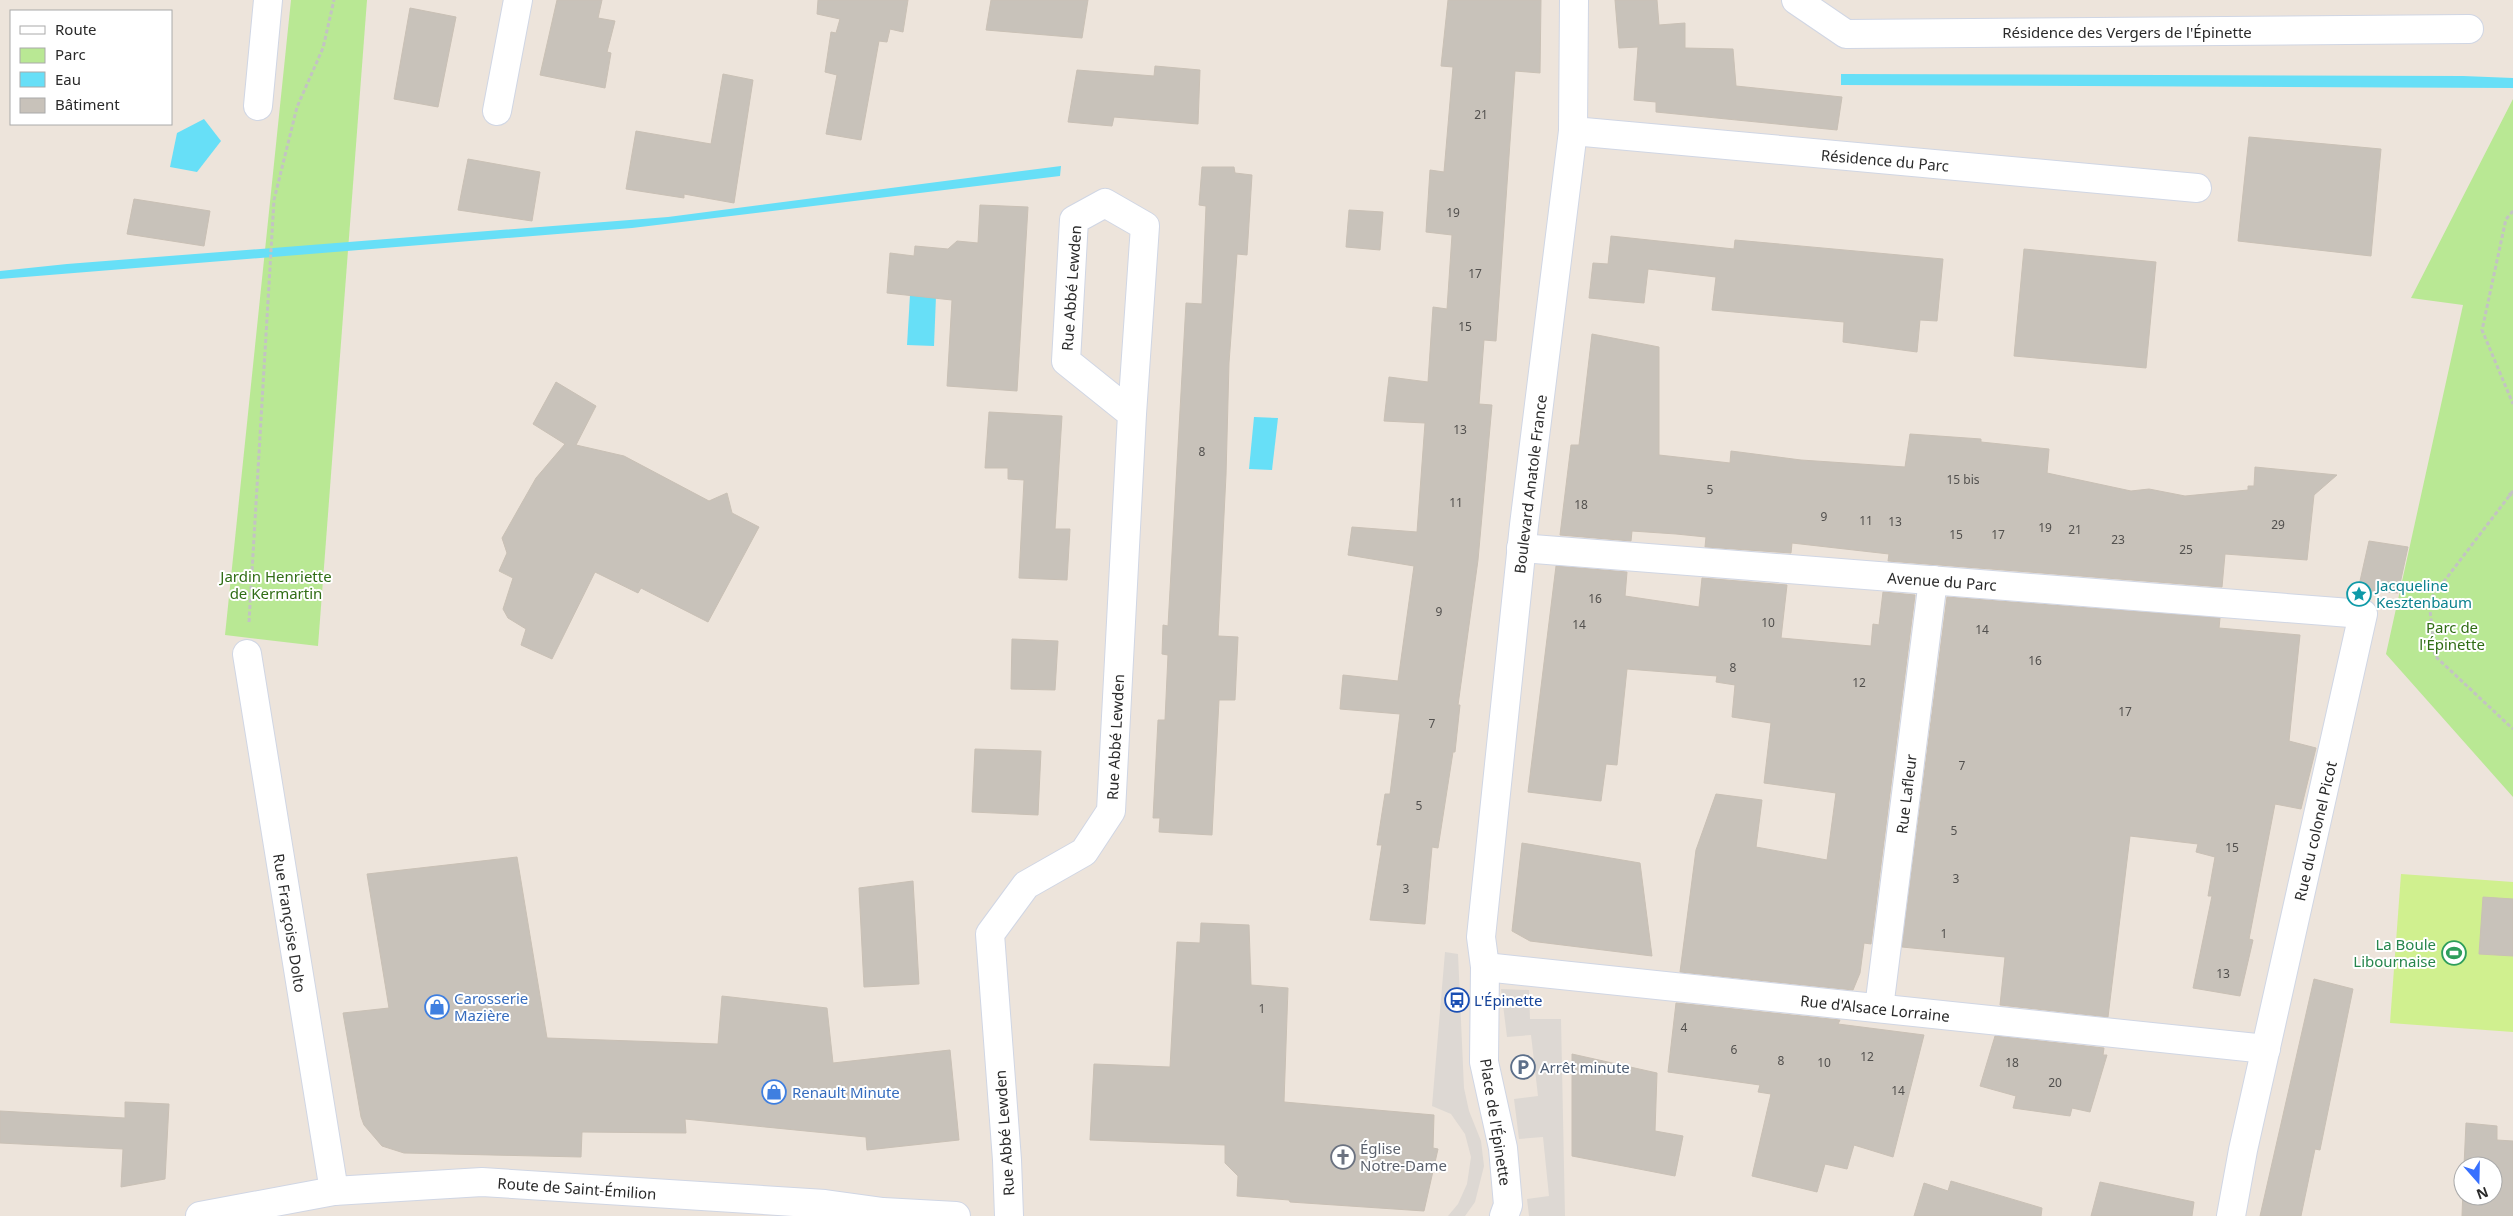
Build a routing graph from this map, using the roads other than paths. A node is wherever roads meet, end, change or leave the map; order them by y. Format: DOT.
graph roads {
  1 [pos="268,0"];
  2 [pos="518,0"];
  3 [pos="1574,0"];
  4 [pos="1796,0"];
  5 [pos="2469,29"];
  6 [pos="258,106"];
  7 [pos="497,111"];
  8 [pos="1573,131"];
  9 [pos="2197,188"];
  10 [pos="1132,414"];
  11 [pos="1522,548"];
  12 [pos="1933,580"];
  13 [pos="2363,614"];
  14 [pos="248,654"];
  15 [pos="1485,967"];
  16 [pos="1879,1008"];
  17 [pos="2266,1049"];
  18 [pos="334,1191"];
  19 [pos="882,1214"];
  20 [pos="200,1216"];
  21 [pos="956,1216"];
  22 [pos="1009,1216"];
  23 [pos="1504,1216"];
  24 [pos="2232,1216"];
  1 -- 6 [label="street"];
  2 -- 7 [label="street"];
  3 -- 8 [label="street, Boulevard Anatole France"];
  4 -- 5 [label="street, Résidence des Vergers de l'Épinette"];
  8 -- 9 [label="street, Résidence du Parc"];
  8 -- 11 [label="street, Boulevard Anatole France"];
  10 -- 10 [label="street, Rue Abbé Lewden"];
  10 -- 22 [label="street, Rue Abbé Lewden"];
  11 -- 12 [label="street, Avenue du Parc"];
  11 -- 15 [label="street, Boulevard Anatole France"];
  12 -- 13 [label="street, Avenue du Parc"];
  12 -- 16 [label="street, Rue Lafleur"];
  13 -- 17 [label="street, Rue du colonel Picot"];
  14 -- 18 [label="street, Rue Françoise Dolto"];
  15 -- 16 [label="street, Rue d'Alsace Lorraine"];
  15 -- 23 [label="street, Place de l'Épinette"];
  16 -- 17 [label="street, Rue d'Alsace Lorraine"];
  17 -- 24 [label="street"];
  18 -- 19 [label="street, Route de Saint-Émilion"];
  18 -- 20 [label="street, Route de Saint-Émilion"];
  19 -- 21 [label="street, Route de Saint-Émilion"];
}
